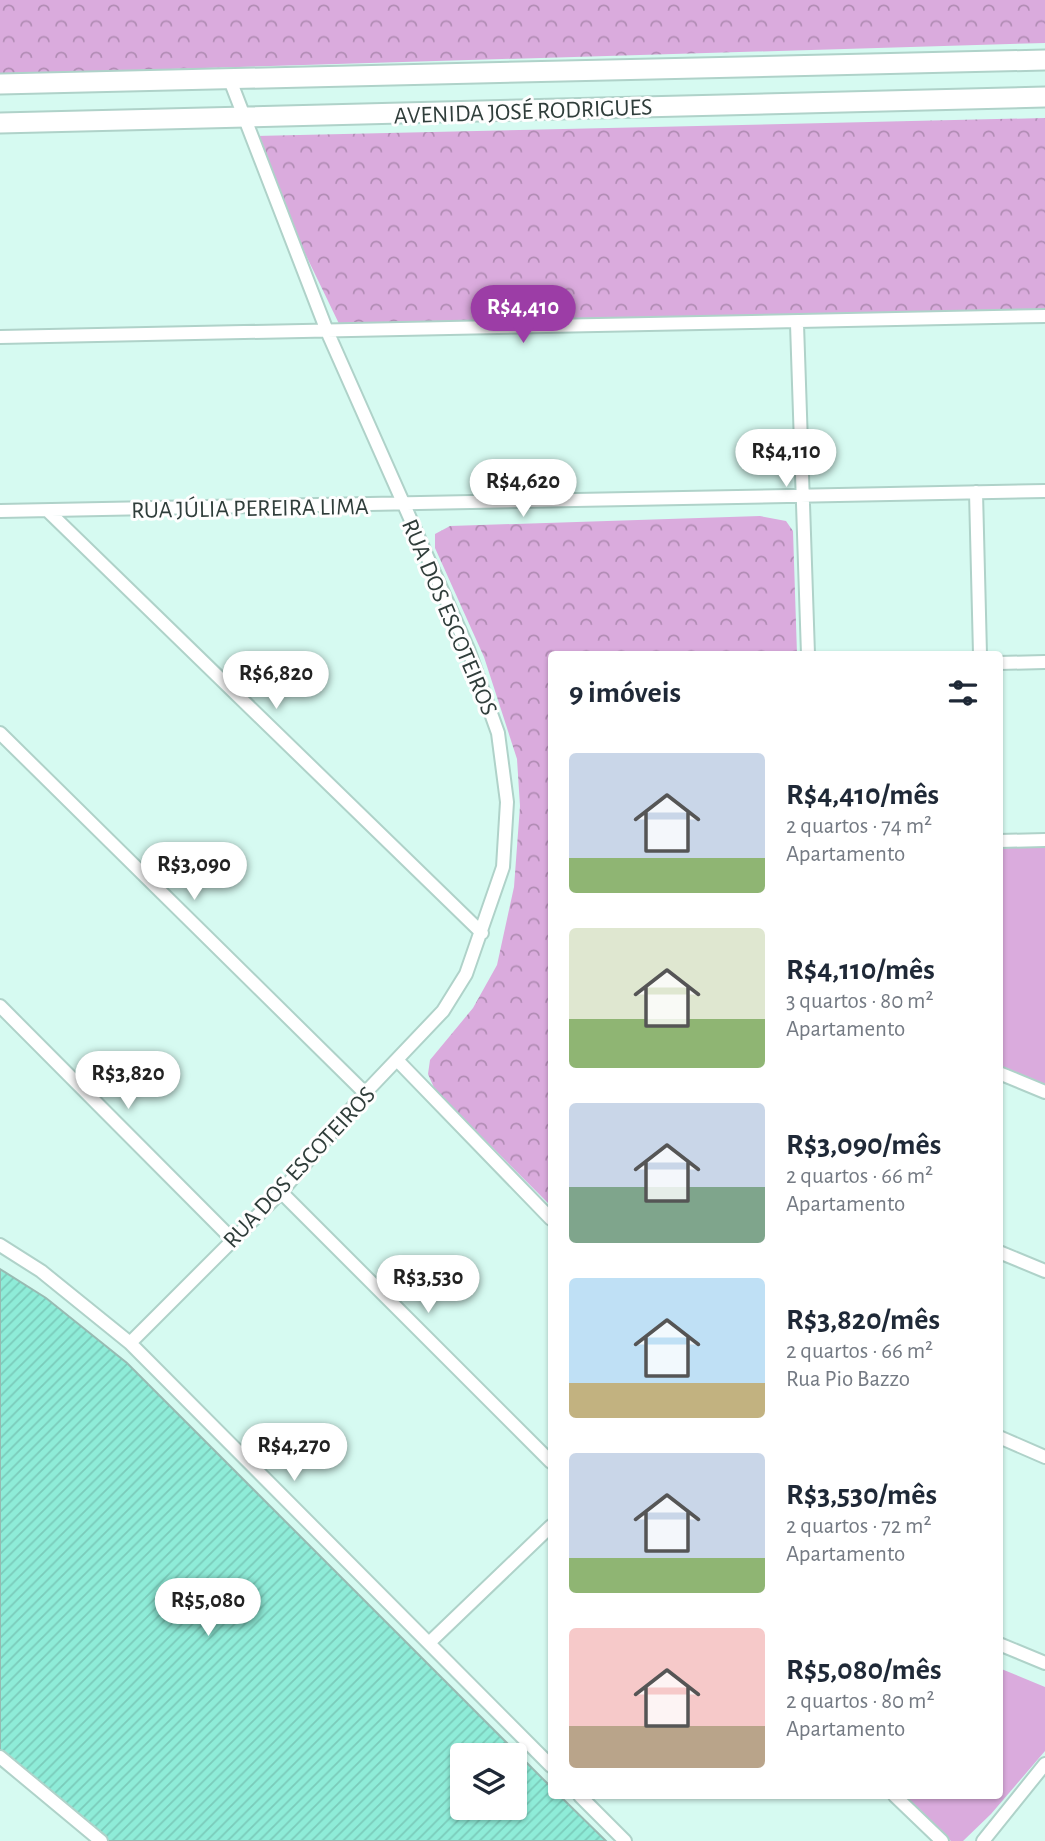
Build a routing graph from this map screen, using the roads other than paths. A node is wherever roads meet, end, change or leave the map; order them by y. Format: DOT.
graph roads {
  1 [pos="1045,60"];
  2 [pos="230,80"];
  3 [pos="0,84"];
  4 [pos="1045,97"];
  5 [pos="246,118"];
  6 [pos="0,123"];
  7 [pos="1045,316"];
  8 [pos="797,324"];
  9 [pos="327,331"];
  10 [pos="0,337"];
  11 [pos="1045,491"];
  12 [pos="976,492"];
  13 [pos="802,496"];
  14 [pos="403,505"];
  15 [pos="0,511"];
  16 [pos="49,512"];
  17 [pos="808,651"];
  18 [pos="980,651"];
  19 [pos="1045,662"];
  20 [pos="1003,663"];
  21 [pos="0,733"];
  22 [pos="1045,840"];
  23 [pos="1003,841"];
  24 [pos="482,933"];
  25 [pos="0,1006"];
  26 [pos="398,1061"];
  27 [pos="1003,1075"];
  28 [pos="1045,1092"];
  29 [pos="365,1093"];
  30 [pos="281,1192"];
  31 [pos="548,1216"];
  32 [pos="232,1239"];
  33 [pos="0,1245"];
  34 [pos="1003,1254"];
  35 [pos="1045,1271"];
  36 [pos="130,1343"];
  37 [pos="1003,1439"];
  38 [pos="1045,1457"];
  39 [pos="548,1459"];
  40 [pos="548,1529"];
  41 [pos="430,1642"];
  42 [pos="1003,1646"];
  43 [pos="1045,1663"];
  44 [pos="0,1757"];
  45 [pos="548,1763"];
  46 [pos="1045,1764"];
  47 [pos="583,1799"];
  48 [pos="898,1799"];
  49 [pos="101,1841"];
  50 [pos="625,1841"];
  51 [pos="942,1841"];
  52 [pos="983,1841"];
  1 -- 2 [label="street, AVENIDA JOSÉ RODRIGUES"];
  2 -- 3 [label="street, AVENIDA JOSÉ RODRIGUES"];
  2 -- 5 [label="street, RUA DOS ESCOTEIROS"];
  4 -- 5 [label="street, AVENIDA JOSÉ RODRIGUES"];
  5 -- 6 [label="street, AVENIDA JOSÉ RODRIGUES"];
  5 -- 9 [label="street, RUA DOS ESCOTEIROS"];
  7 -- 8 [label="street"];
  8 -- 9 [label="street"];
  8 -- 13 [label="street"];
  9 -- 10 [label="street"];
  9 -- 14 [label="street, RUA DOS ESCOTEIROS"];
  11 -- 12 [label="street, RUA JÚLIA PEREIRA LIMA"];
  12 -- 13 [label="street, RUA JÚLIA PEREIRA LIMA"];
  12 -- 18 [label="street"];
  13 -- 14 [label="street, RUA JÚLIA PEREIRA LIMA"];
  13 -- 17 [label="street"];
  14 -- 16 [label="street, RUA JÚLIA PEREIRA LIMA"];
  14 -- 24 [label="street, RUA DOS ESCOTEIROS"];
  15 -- 16 [label="street, RUA JÚLIA PEREIRA LIMA"];
  16 -- 24 [label="street"];
  19 -- 20 [label="street"];
  21 -- 29 [label="street"];
  22 -- 23 [label="street"];
  24 -- 26 [label="street, RUA DOS ESCOTEIROS"];
  25 -- 32 [label="street"];
  26 -- 29 [label="street, RUA DOS ESCOTEIROS"];
  26 -- 31 [label="street"];
  27 -- 28 [label="street"];
  29 -- 30 [label="street, RUA DOS ESCOTEIROS"];
  30 -- 32 [label="street, RUA DOS ESCOTEIROS"];
  30 -- 39 [label="street"];
  32 -- 36 [label="street, RUA DOS ESCOTEIROS"];
  33 -- 36 [label="street"];
  34 -- 35 [label="street"];
  36 -- 41 [label="street"];
  37 -- 38 [label="street"];
  40 -- 41 [label="street"];
  41 -- 45 [label="street"];
  42 -- 43 [label="street"];
  44 -- 49 [label="street"];
  46 -- 52 [label="street"];
  47 -- 50 [label="street"];
  48 -- 51 [label="street"];
}
